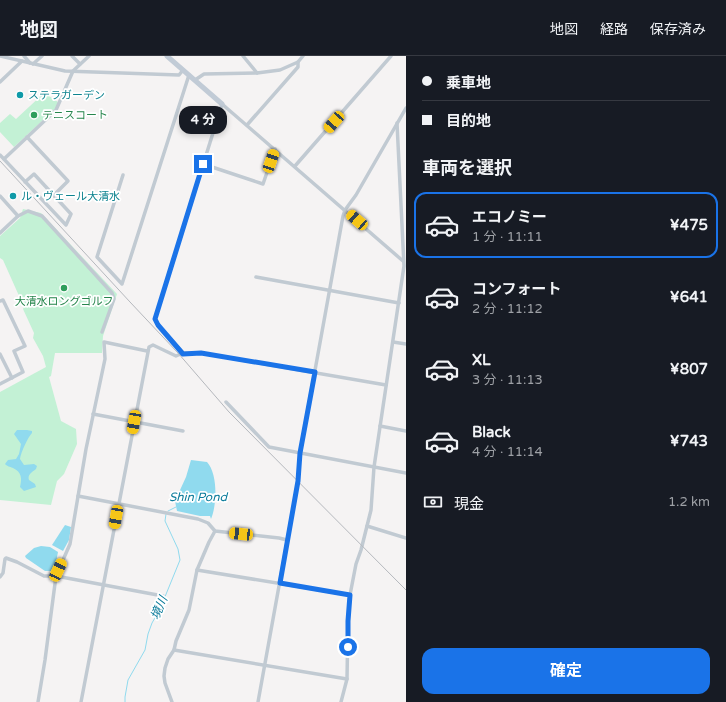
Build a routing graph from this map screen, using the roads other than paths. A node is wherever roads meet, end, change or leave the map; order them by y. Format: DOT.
graph roads {
  1 [pos="0,56"];
  2 [pos="24,56"];
  3 [pos="42,56"];
  4 [pos="72,56"];
  5 [pos="89,56"];
  6 [pos="167,56"];
  7 [pos="243,56"];
  8 [pos="304,56"];
  9 [pos="391,56"];
  10 [pos="22,61"];
  11 [pos="298,62"];
  12 [pos="32,64"];
  13 [pos="80,64"];
  14 [pos="184,70"];
  15 [pos="73,71"];
  16 [pos="257,73"];
  17 [pos="189,75"];
  18 [pos="195,80"];
  19 [pos="0,82"];
  20 [pos="222,104"];
  21 [pos="406,108"];
  22 [pos="397,124"];
  23 [pos="247,125"];
  24 [pos="27,137"];
  25 [pos="275,149"];
  26 [pos="0,154"];
  27 [pos="4,159"];
  28 [pos="203,164"];
  29 [pos="295,166"];
  30 [pos="123,175"];
  31 [pos="25,182"];
  32 [pos="54,195"];
  33 [pos="0,196"];
  34 [pos="345,210"];
  35 [pos="18,216"];
  36 [pos="1,231"];
  37 [pos="403,261"];
  38 [pos="405,266"];
  39 [pos="256,277"];
  40 [pos="329,291"];
  41 [pos="0,301"];
  42 [pos="399,303"];
  43 [pos="102,332"];
  44 [pos="393,342"];
  45 [pos="406,344"];
  46 [pos="147,351"];
  47 [pos="0,354"];
  48 [pos="183,354"];
  49 [pos="315,372"];
  50 [pos="12,378"];
  51 [pos="0,384"];
  52 [pos="386,385"];
  53 [pos="226,402"];
  54 [pos="93,414"];
  55 [pos="134,422"];
  56 [pos="380,426"];
  57 [pos="183,431"];
  58 [pos="406,431"];
  59 [pos="300,453"];
  60 [pos="374,467"];
  61 [pos="406,473"];
  62 [pos="78,496"];
  63 [pos="119,503"];
  64 [pos="367,526"];
  65 [pos="215,531"];
  66 [pos="405,537"];
  67 [pos="287,540"];
  68 [pos="197,570"];
  69 [pos="56,576"];
  70 [pos="0,577"];
  71 [pos="280,583"];
  72 [pos="104,585"];
  73 [pos="350,595"];
  74 [pos="163,596"];
  75 [pos="174,650"];
  76 [pos="265,665"];
  77 [pos="347,679"];
  78 [pos="38,702"];
  79 [pos="81,702"];
  80 [pos="172,702"];
  81 [pos="258,702"];
  82 [pos="341,702"];
  1 -- 10 [label="street"];
  2 -- 12 [label="street"];
  3 -- 12 [label="street"];
  4 -- 13 [label="street"];
  5 -- 13 [label="street"];
  6 -- 14 [label="street"];
  7 -- 16 [label="street"];
  8 -- 11 [label="street"];
  9 -- 29 [label="street"];
  10 -- 12 [label="street"];
  10 -- 19 [label="street"];
  11 -- 16 [label="street"];
  11 -- 23 [label="street"];
  12 -- 15 [label="street"];
  13 -- 15 [label="street"];
  14 -- 15 [label="street"];
  14 -- 17 [label="street"];
  15 -- 24 [label="street"];
  16 -- 18 [label="street"];
  17 -- 18 [label="street"];
  17 -- 30 [label="street"];
  18 -- 20 [label="street"];
  20 -- 23 [label="street"];
  20 -- 28 [label="street"];
  21 -- 22 [label="street"];
  22 -- 34 [label="street"];
  22 -- 37 [label="street"];
  23 -- 25 [label="street"];
  24 -- 27 [label="street"];
  24 -- 32 [label="street"];
  25 -- 28 [label="street"];
  25 -- 29 [label="street"];
  26 -- 27 [label="street"];
  27 -- 31 [label="street"];
  28 -- 48 [label="street"];
  29 -- 34 [label="street"];
  31 -- 32 [label="street"];
  31 -- 32 [label="street"];
  33 -- 35 [label="street"];
  34 -- 37 [label="street"];
  34 -- 40 [label="street"];
  35 -- 36 [label="street"];
  35 -- 43 [label="street"];
  37 -- 38 [label="street"];
  38 -- 42 [label="street"];
  39 -- 40 [label="street"];
  40 -- 42 [label="street"];
  40 -- 49 [label="street"];
  41 -- 50 [label="street"];
  42 -- 44 [label="street"];
  44 -- 45 [label="street"];
  44 -- 52 [label="street"];
  46 -- 48 [label="street"];
  46 -- 54 [label="street"];
  46 -- 55 [label="street"];
  47 -- 50 [label="street"];
  48 -- 49 [label="street"];
  49 -- 52 [label="street"];
  49 -- 59 [label="street"];
  50 -- 51 [label="street"];
  52 -- 56 [label="street"];
  53 -- 59 [label="street"];
  54 -- 55 [label="street"];
  54 -- 62 [label="street"];
  55 -- 57 [label="street"];
  55 -- 63 [label="street"];
  56 -- 58 [label="street"];
  56 -- 60 [label="street"];
  59 -- 60 [label="street"];
  59 -- 67 [label="street"];
  60 -- 61 [label="street"];
  60 -- 64 [label="street"];
  62 -- 63 [label="street"];
  62 -- 69 [label="street"];
  63 -- 65 [label="street"];
  63 -- 72 [label="street"];
  64 -- 66 [label="street"];
  64 -- 73 [label="street"];
  65 -- 67 [label="street"];
  65 -- 68 [label="street"];
  67 -- 71 [label="street"];
  68 -- 71 [label="street"];
  68 -- 75 [label="street"];
  69 -- 70 [label="street"];
  69 -- 72 [label="street"];
  69 -- 78 [label="street"];
  71 -- 73 [label="street"];
  71 -- 76 [label="street"];
  72 -- 74 [label="street"];
  72 -- 79 [label="street"];
  73 -- 77 [label="street"];
  75 -- 76 [label="street"];
  75 -- 80 [label="street"];
  76 -- 77 [label="street"];
  76 -- 81 [label="street"];
  77 -- 82 [label="street"];
}
